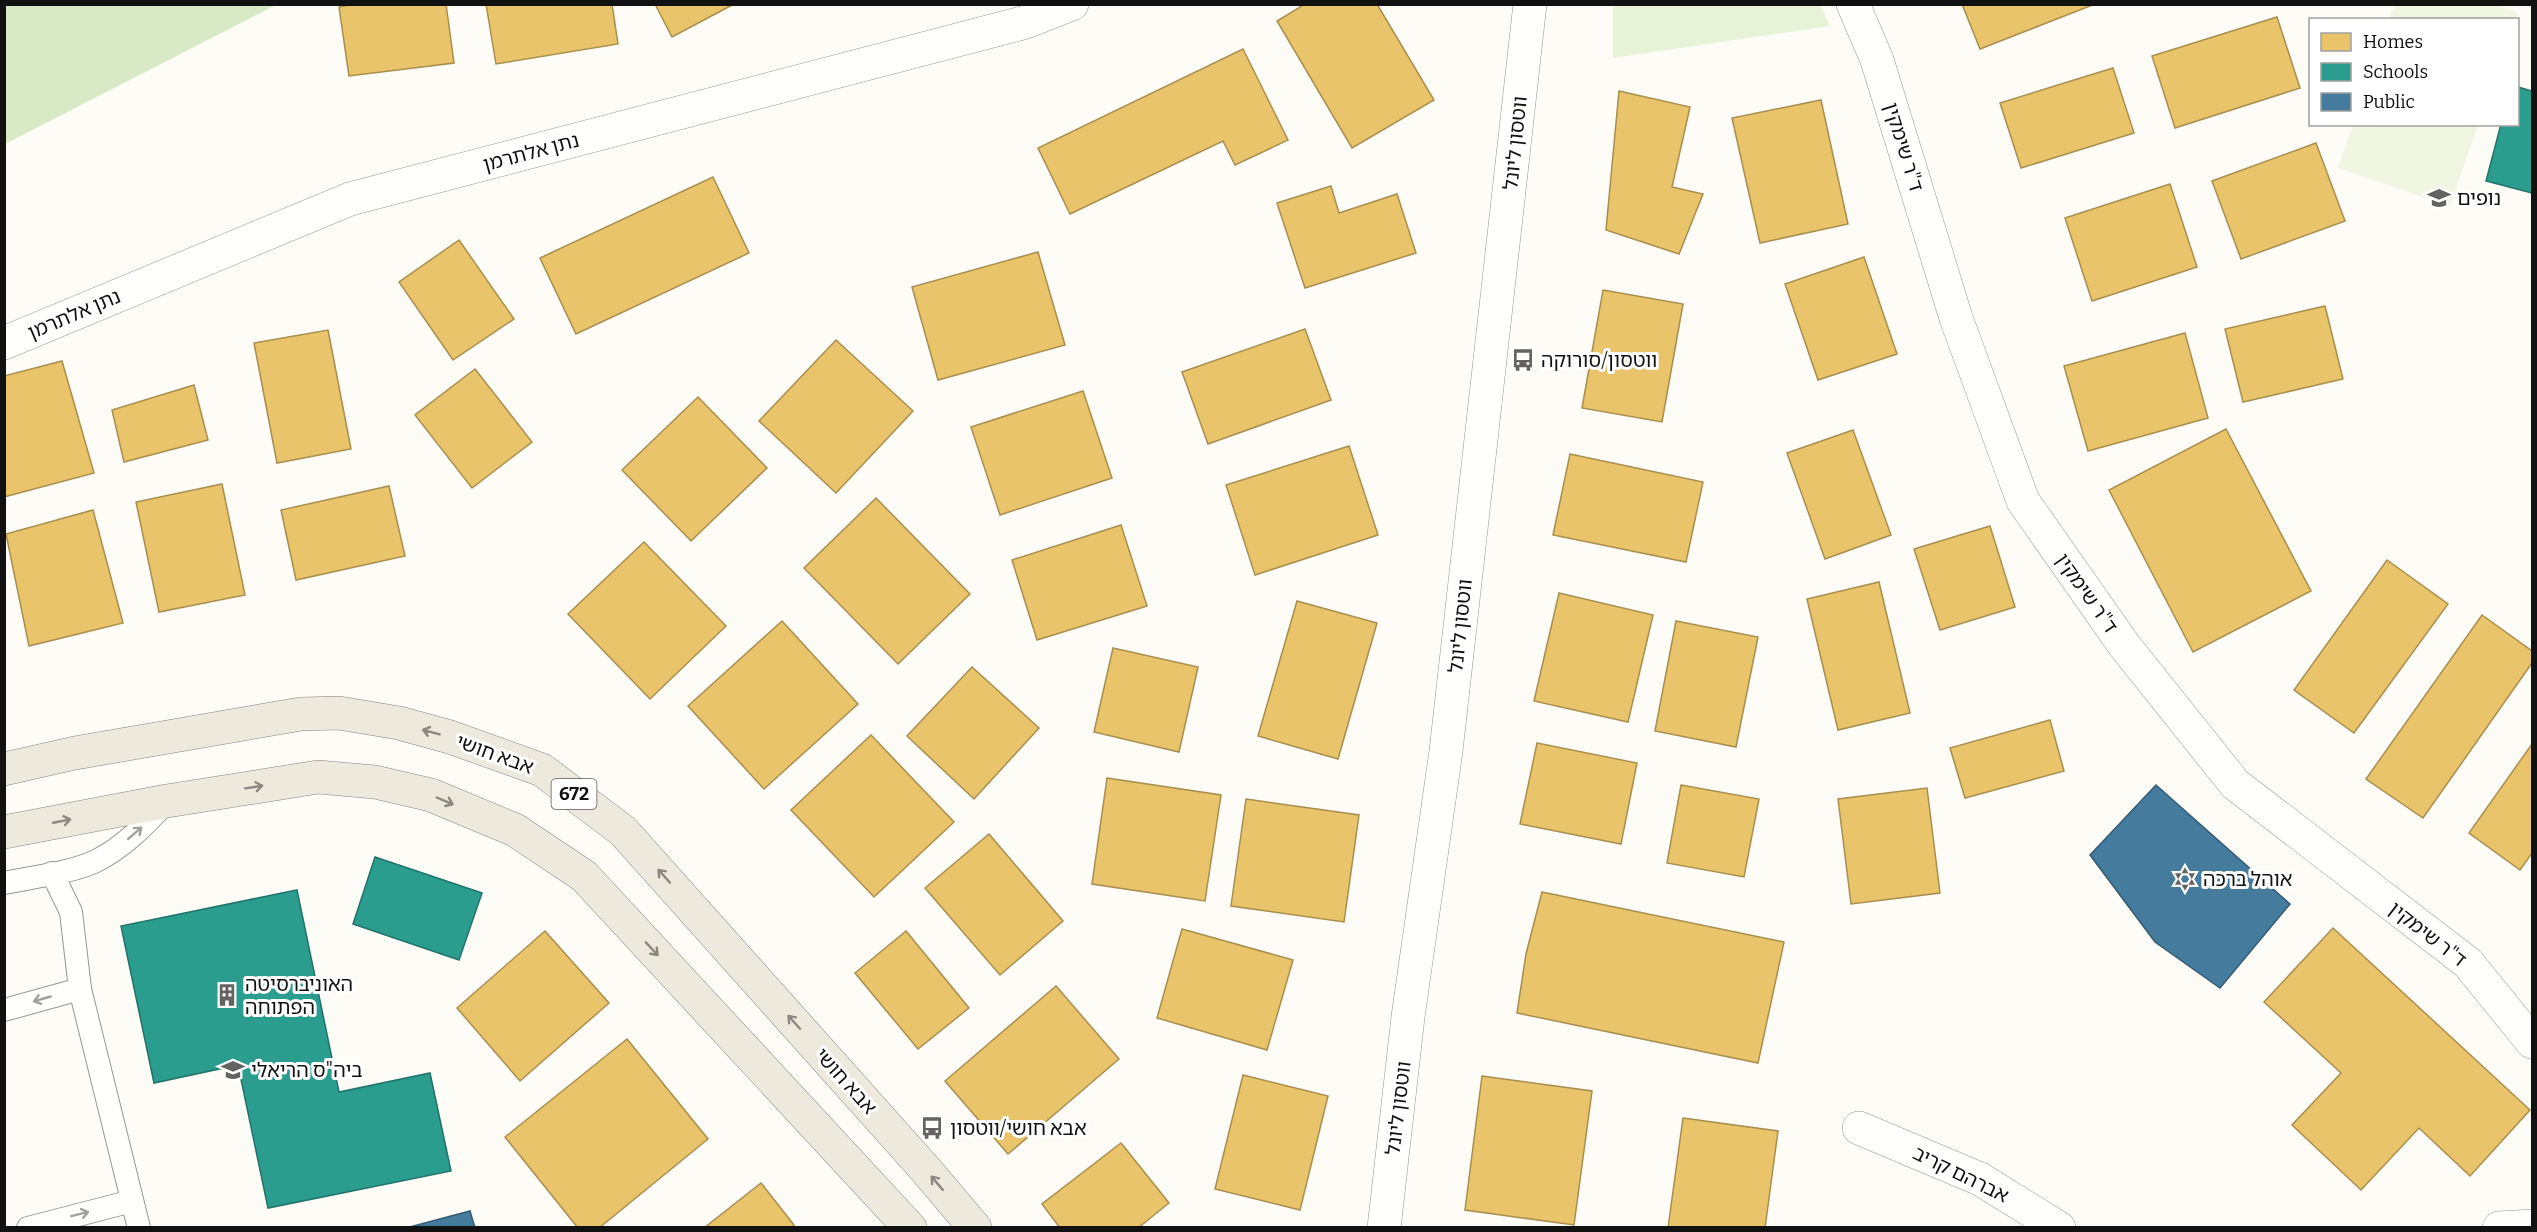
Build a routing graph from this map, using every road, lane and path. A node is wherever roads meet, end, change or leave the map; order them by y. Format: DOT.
graph roads {
  1 [pos="1072,4"];
  2 [pos="1853,4"];
  3 [pos="1524,11"];
  4 [pos="4,343"];
  5 [pos="4,769"];
  6 [pos="167,801"];
  7 [pos="4,832"];
  8 [pos="52,873"];
  9 [pos="4,883"];
  10 [pos="80,989"];
  11 [pos="4,1010"];
  12 [pos="2532,1042"];
  13 [pos="1859,1128"];
  14 [pos="132,1201"];
  15 [pos="2532,1226"];
  16 [pos="28,1227"];
  17 [pos="139,1227"];
  18 [pos="910,1227"];
  19 [pos="975,1227"];
  20 [pos="1384,1227"];
  21 [pos="2059,1227"];
  22 [pos="2499,1227"];
  1 -- 4 [label="street, נתן אלתרמן"];
  2 -- 12 [label="street, ד\"ר שימקין"];
  3 -- 20 [label="street, ווטסון ליונל"];
  19 -- 5 [label="main road, אבא חושי / 672, one-way"];
  7 -- 6 [label="main road, one-way"];
  8 -- 6 [label="lane, one-way"];
  6 -- 18 [label="main road, one-way"];
  8 -- 9 [label="lane"];
  8 -- 10 [label="lane"];
  10 -- 11 [label="lane, one-way"];
  10 -- 14 [label="lane"];
  13 -- 21 [label="street, אברהם קריב"];
  16 -- 14 [label="lane, one-way"];
  14 -- 17 [label="lane"];
  15 -- 22 [label="street"];
}
